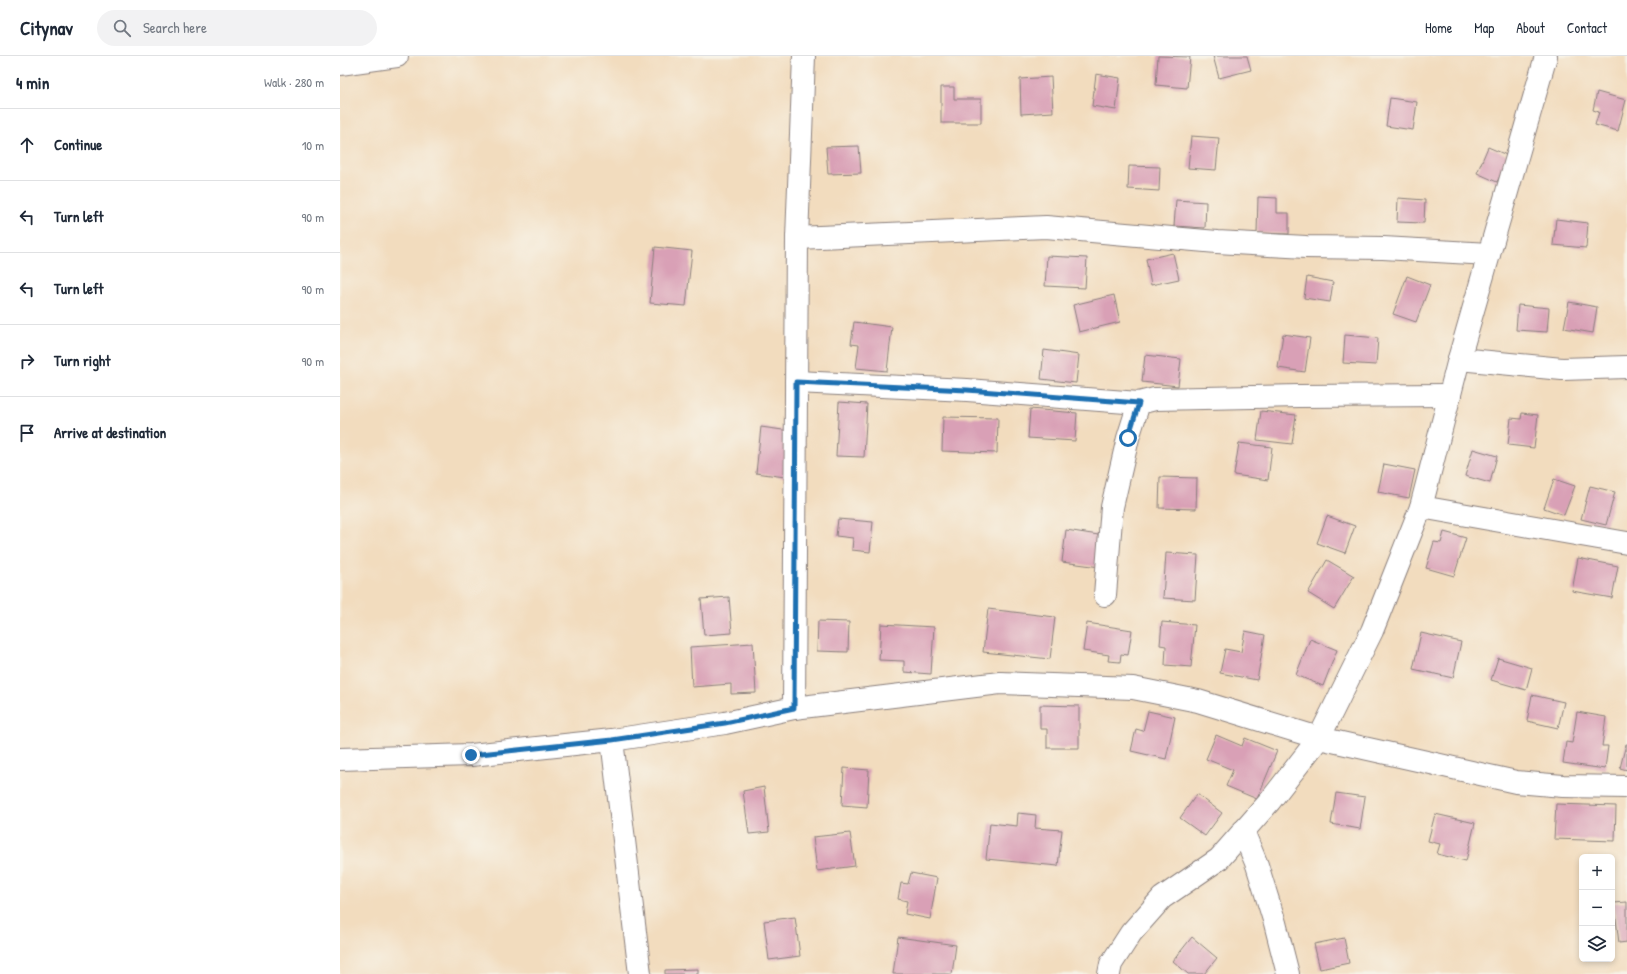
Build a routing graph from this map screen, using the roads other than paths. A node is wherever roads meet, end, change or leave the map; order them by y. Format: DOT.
graph roads {
  1 [pos="397,56"];
  2 [pos="804,56"];
  3 [pos="1546,56"];
  4 [pos="340,64"];
  5 [pos="796,238"];
  6 [pos="1489,254"];
  7 [pos="1459,359"];
  8 [pos="1627,367"];
  9 [pos="796,382"];
  10 [pos="1450,395"];
  11 [pos="1139,403"];
  12 [pos="1421,507"];
  13 [pos="1627,543"];
  14 [pos="1105,595"];
  15 [pos="794,708"];
  16 [pos="1319,738"];
  17 [pos="612,740"];
  18 [pos="340,759"];
  19 [pos="1627,787"];
  20 [pos="1243,831"];
  21 [pos="640,974"];
  22 [pos="1109,974"];
  23 [pos="1288,974"];
  1 -- 4 [label="street"];
  2 -- 5 [label="street"];
  3 -- 6 [label="street"];
  5 -- 6 [label="street"];
  5 -- 9 [label="street"];
  6 -- 7 [label="street"];
  7 -- 8 [label="street"];
  7 -- 10 [label="street"];
  9 -- 11 [label="street"];
  9 -- 15 [label="street"];
  10 -- 11 [label="street"];
  10 -- 12 [label="street"];
  11 -- 14 [label="street"];
  12 -- 13 [label="street"];
  12 -- 16 [label="street"];
  15 -- 16 [label="street"];
  15 -- 17 [label="street"];
  16 -- 19 [label="street"];
  16 -- 20 [label="street"];
  17 -- 18 [label="street"];
  17 -- 21 [label="street"];
  20 -- 22 [label="street"];
  20 -- 23 [label="street"];
}
